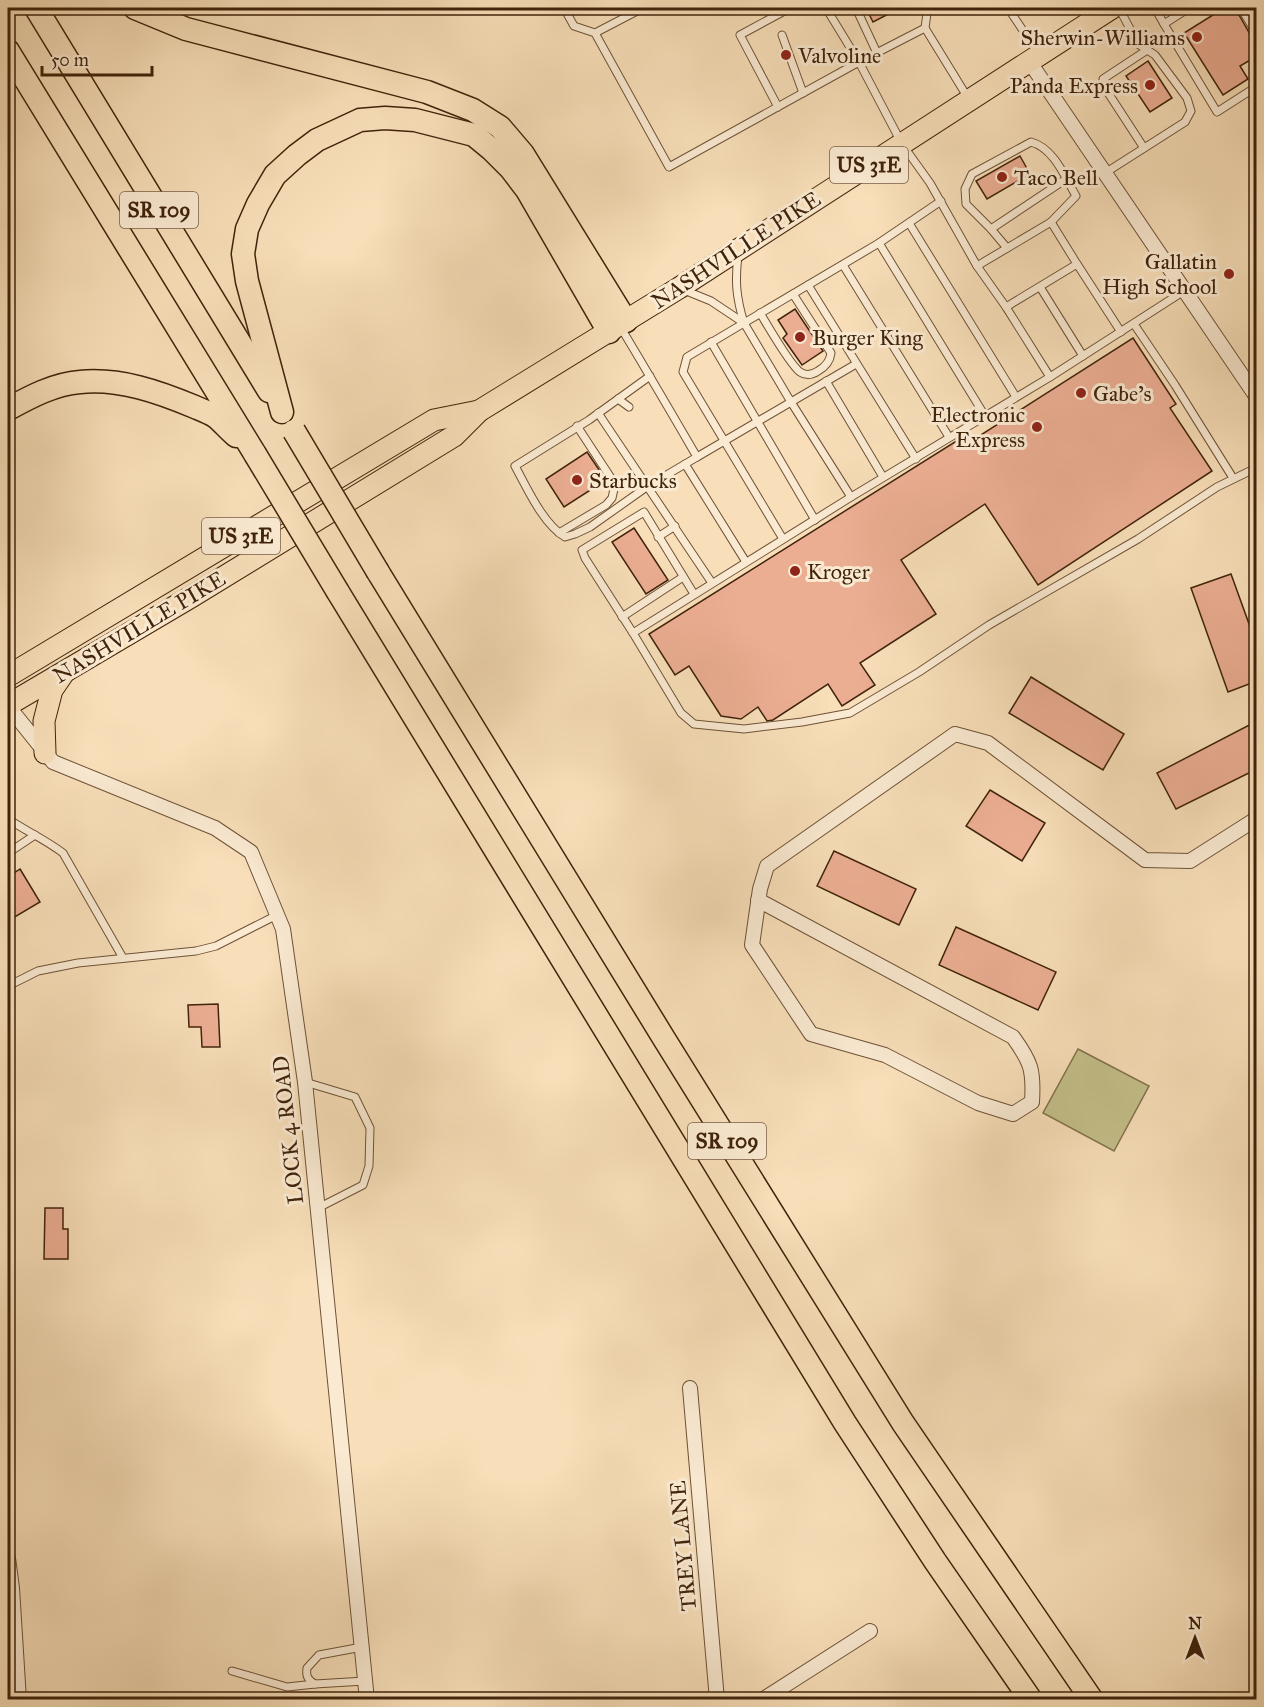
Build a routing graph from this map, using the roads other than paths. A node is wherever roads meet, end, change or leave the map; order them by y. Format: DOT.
graph roads {
  1 [pos="36,8"];
  2 [pos="135,8"];
  3 [pos="564,8"];
  4 [pos="643,8"];
  5 [pos="790,8"];
  6 [pos="826,8"];
  7 [pos="856,8"];
  8 [pos="924,8"];
  9 [pos="1008,8"];
  10 [pos="1112,8"];
  11 [pos="1119,8"];
  12 [pos="1155,8"];
  13 [pos="1189,8"];
  14 [pos="1241,8"];
  15 [pos="1164,24"];
  16 [pos="925,28"];
  17 [pos="595,33"];
  18 [pos="1257,33"];
  19 [pos="782,35"];
  20 [pos="1147,50"];
  21 [pos="8,51"];
  22 [pos="877,53"];
  23 [pos="1034,58"];
  24 [pos="859,62"];
  25 [pos="1257,87"];
  26 [pos="804,93"];
  27 [pos="970,100"];
  28 [pos="778,107"];
  29 [pos="902,144"];
  30 [pos="1144,148"];
  31 [pos="1105,173"];
  32 [pos="1066,179"];
  33 [pos="941,201"];
  34 [pos="1051,222"];
  35 [pos="909,223"];
  36 [pos="991,229"];
  37 [pos="879,243"];
  38 [pos="1007,248"];
  39 [pos="739,249"];
  40 [pos="1077,264"];
  41 [pos="843,265"];
  42 [pos="977,266"];
  43 [pos="808,285"];
  44 [pos="1040,287"];
  45 [pos="679,288"];
  46 [pos="1184,291"];
  47 [pos="793,294"];
  48 [pos="1006,307"];
  49 [pos="760,314"];
  50 [pos="744,323"];
  51 [pos="1134,324"];
  52 [pos="618,326"];
  53 [pos="1121,332"];
  54 [pos="711,342"];
  55 [pos="1083,356"];
  56 [pos="856,364"];
  57 [pos="650,376"];
  58 [pos="1050,377"];
  59 [pos="826,381"];
  60 [pos="1257,396"];
  61 [pos="1016,397"];
  62 [pos="618,399"];
  63 [pos="790,402"];
  64 [pos="628,407"];
  65 [pos="8,409"];
  66 [pos="479,411"];
  67 [pos="598,413"];
  68 [pos="985,416"];
  69 [pos="288,421"];
  70 [pos="757,422"];
  71 [pos="578,426"];
  72 [pos="950,437"];
  73 [pos="724,441"];
  74 [pos="255,454"];
  75 [pos="697,457"];
  76 [pos="916,459"];
  77 [pos="685,464"];
  78 [pos="1257,468"];
  79 [pos="883,477"];
  80 [pos="1233,478"];
  81 [pos="648,486"];
  82 [pos="851,497"];
  83 [pos="815,520"];
  84 [pos="675,526"];
  85 [pos="590,527"];
  86 [pos="559,533"];
  87 [pos="658,537"];
  88 [pos="783,539"];
  89 [pos="597,540"];
  90 [pos="746,562"];
  91 [pos="683,577"];
  92 [pos="711,583"];
  93 [pos="694,594"];
  94 [pos="622,616"];
  95 [pos="633,633"];
  96 [pos="63,672"];
  97 [pos="8,676"];
  98 [pos="8,706"];
  99 [pos="45,753"];
  100 [pos="8,819"];
  101 [pos="1257,819"];
  102 [pos="35,836"];
  103 [pos="8,853"];
  104 [pos="759,900"];
  105 [pos="277,915"];
  106 [pos="123,958"];
  107 [pos="8,986"];
  108 [pos="305,1082"];
  109 [pos="318,1208"];
  110 [pos="690,1388"];
  111 [pos="8,1558"];
  112 [pos="870,1631"];
  113 [pos="362,1647"];
  114 [pos="232,1671"];
  115 [pos="365,1681"];
  116 [pos="315,1684"];
  117 [pos="19,1699"];
  118 [pos="11,1700"];
  119 [pos="367,1700"];
  120 [pos="717,1700"];
  121 [pos="762,1700"];
  122 [pos="1031,1700"];
  123 [pos="1092,1700"];
  1 -- 69 [label="highway, SR 109"];
  2 -- 52 [label="highway"];
  3 -- 17 [label="lane"];
  4 -- 17 [label="lane"];
  5 -- 28 [label="lane"];
  6 -- 24 [label="lane"];
  7 -- 22 [label="lane"];
  8 -- 16 [label="lane"];
  9 -- 23 [label="lane"];
  10 -- 23 [label="main road, NASHVILLE PIKE / US 31E"];
  11 -- 20 [label="lane"];
  12 -- 15 [label="lane"];
  13 -- 15 [label="lane"];
  14 -- 18 [label="lane"];
  15 -- 25 [label="lane"];
  16 -- 22 [label="lane"];
  16 -- 27 [label="lane"];
  17 -- 28 [label="lane"];
  19 -- 26 [label="lane"];
  20 -- 30 [label="lane"];
  20 -- 30 [label="lane"];
  21 -- 74 [label="highway, SR 109"];
  22 -- 24 [label="lane"];
  23 -- 27 [label="main road, NASHVILLE PIKE / US 31E"];
  23 -- 31 [label="street"];
  24 -- 26 [label="lane"];
  24 -- 29 [label="lane"];
  26 -- 28 [label="lane"];
  27 -- 29 [label="main road, NASHVILLE PIKE / US 31E"];
  29 -- 33 [label="lane"];
  29 -- 39 [label="main road, NASHVILLE PIKE / US 31E"];
  30 -- 31 [label="lane"];
  31 -- 46 [label="street"];
  32 -- 34 [label="lane"];
  32 -- 36 [label="lane"];
  32 -- 36 [label="lane"];
  33 -- 35 [label="lane"];
  33 -- 42 [label="lane"];
  34 -- 38 [label="lane"];
  34 -- 40 [label="lane"];
  35 -- 37 [label="lane"];
  35 -- 61 [label="lane"];
  36 -- 38 [label="lane"];
  37 -- 41 [label="lane"];
  37 -- 68 [label="lane"];
  38 -- 42 [label="lane"];
  39 -- 45 [label="main road, NASHVILLE PIKE / US 31E"];
  39 -- 50 [label="lane"];
  40 -- 44 [label="lane"];
  40 -- 53 [label="lane"];
  41 -- 43 [label="lane"];
  41 -- 72 [label="lane"];
  42 -- 48 [label="lane"];
  43 -- 47 [label="lane"];
  43 -- 56 [label="lane"];
  44 -- 48 [label="lane"];
  44 -- 55 [label="lane"];
  45 -- 50 [label="lane"];
  45 -- 52 [label="main road, NASHVILLE PIKE / US 31E"];
  46 -- 51 [label="lane"];
  46 -- 60 [label="street"];
  47 -- 49 [label="lane"];
  47 -- 49 [label="lane"];
  48 -- 58 [label="lane"];
  49 -- 50 [label="lane"];
  50 -- 54 [label="lane"];
  50 -- 63 [label="lane"];
  51 -- 53 [label="lane"];
  51 -- 80 [label="lane"];
  52 -- 57 [label="lane"];
  52 -- 66 [label="main road, NASHVILLE PIKE / US 31E"];
  52 -- 69 [label="highway"];
  53 -- 55 [label="lane"];
  54 -- 70 [label="lane"];
  54 -- 73 [label="lane"];
  55 -- 58 [label="lane"];
  56 -- 59 [label="lane"];
  56 -- 76 [label="lane"];
  57 -- 62 [label="lane"];
  57 -- 75 [label="lane"];
  58 -- 61 [label="lane"];
  59 -- 63 [label="lane"];
  59 -- 79 [label="lane"];
  61 -- 68 [label="lane"];
  62 -- 64 [label="lane"];
  62 -- 67 [label="lane"];
  63 -- 70 [label="lane"];
  63 -- 82 [label="lane"];
  65 -- 74 [label="highway"];
  66 -- 96 [label="main road, NASHVILLE PIKE / US 31E"];
  66 -- 97 [label="main road, NASHVILLE PIKE / US 31E"];
  67 -- 71 [label="lane"];
  67 -- 81 [label="lane"];
  68 -- 72 [label="lane"];
  69 -- 123 [label="highway, SR 109, bridge"];
  70 -- 73 [label="lane"];
  70 -- 83 [label="lane"];
  71 -- 86 [label="lane"];
  71 -- 86 [label="lane"];
  72 -- 76 [label="lane"];
  73 -- 75 [label="lane"];
  73 -- 88 [label="lane"];
  74 -- 122 [label="highway, SR 109, bridge"];
  75 -- 77 [label="lane"];
  76 -- 79 [label="lane"];
  77 -- 81 [label="lane"];
  77 -- 90 [label="lane"];
  78 -- 80 [label="lane"];
  79 -- 82 [label="lane"];
  80 -- 95 [label="lane"];
  81 -- 84 [label="lane"];
  81 -- 85 [label="lane"];
  82 -- 83 [label="lane"];
  83 -- 88 [label="lane"];
  84 -- 87 [label="lane"];
  84 -- 92 [label="lane"];
  85 -- 86 [label="lane"];
  85 -- 89 [label="lane"];
  87 -- 89 [label="lane"];
  87 -- 91 [label="lane"];
  88 -- 90 [label="lane"];
  89 -- 94 [label="lane"];
  90 -- 92 [label="lane"];
  91 -- 93 [label="lane"];
  91 -- 94 [label="lane"];
  92 -- 93 [label="lane"];
  93 -- 95 [label="lane"];
  94 -- 95 [label="lane"];
  96 -- 98 [label="main road, NASHVILLE PIKE / US 31E"];
  96 -- 99 [label="main road"];
  98 -- 99 [label="street, LOCK 4 ROAD"];
  99 -- 105 [label="street, LOCK 4 ROAD"];
  100 -- 102 [label="lane"];
  101 -- 104 [label="street"];
  102 -- 103 [label="lane"];
  102 -- 106 [label="lane"];
  104 -- 104 [label="street"];
  105 -- 106 [label="lane"];
  105 -- 108 [label="street, LOCK 4 ROAD"];
  106 -- 107 [label="lane"];
  108 -- 109 [label="street, LOCK 4 ROAD"];
  108 -- 109 [label="lane"];
  109 -- 113 [label="street, LOCK 4 ROAD"];
  110 -- 120 [label="street, TREY LANE"];
  111 -- 117 [label="street"];
  112 -- 121 [label="street"];
  113 -- 115 [label="street, LOCK 4 ROAD"];
  113 -- 116 [label="lane"];
  114 -- 116 [label="lane"];
  115 -- 116 [label="lane"];
  115 -- 119 [label="street, LOCK 4 ROAD"];
  117 -- 118 [label="street"];
}
